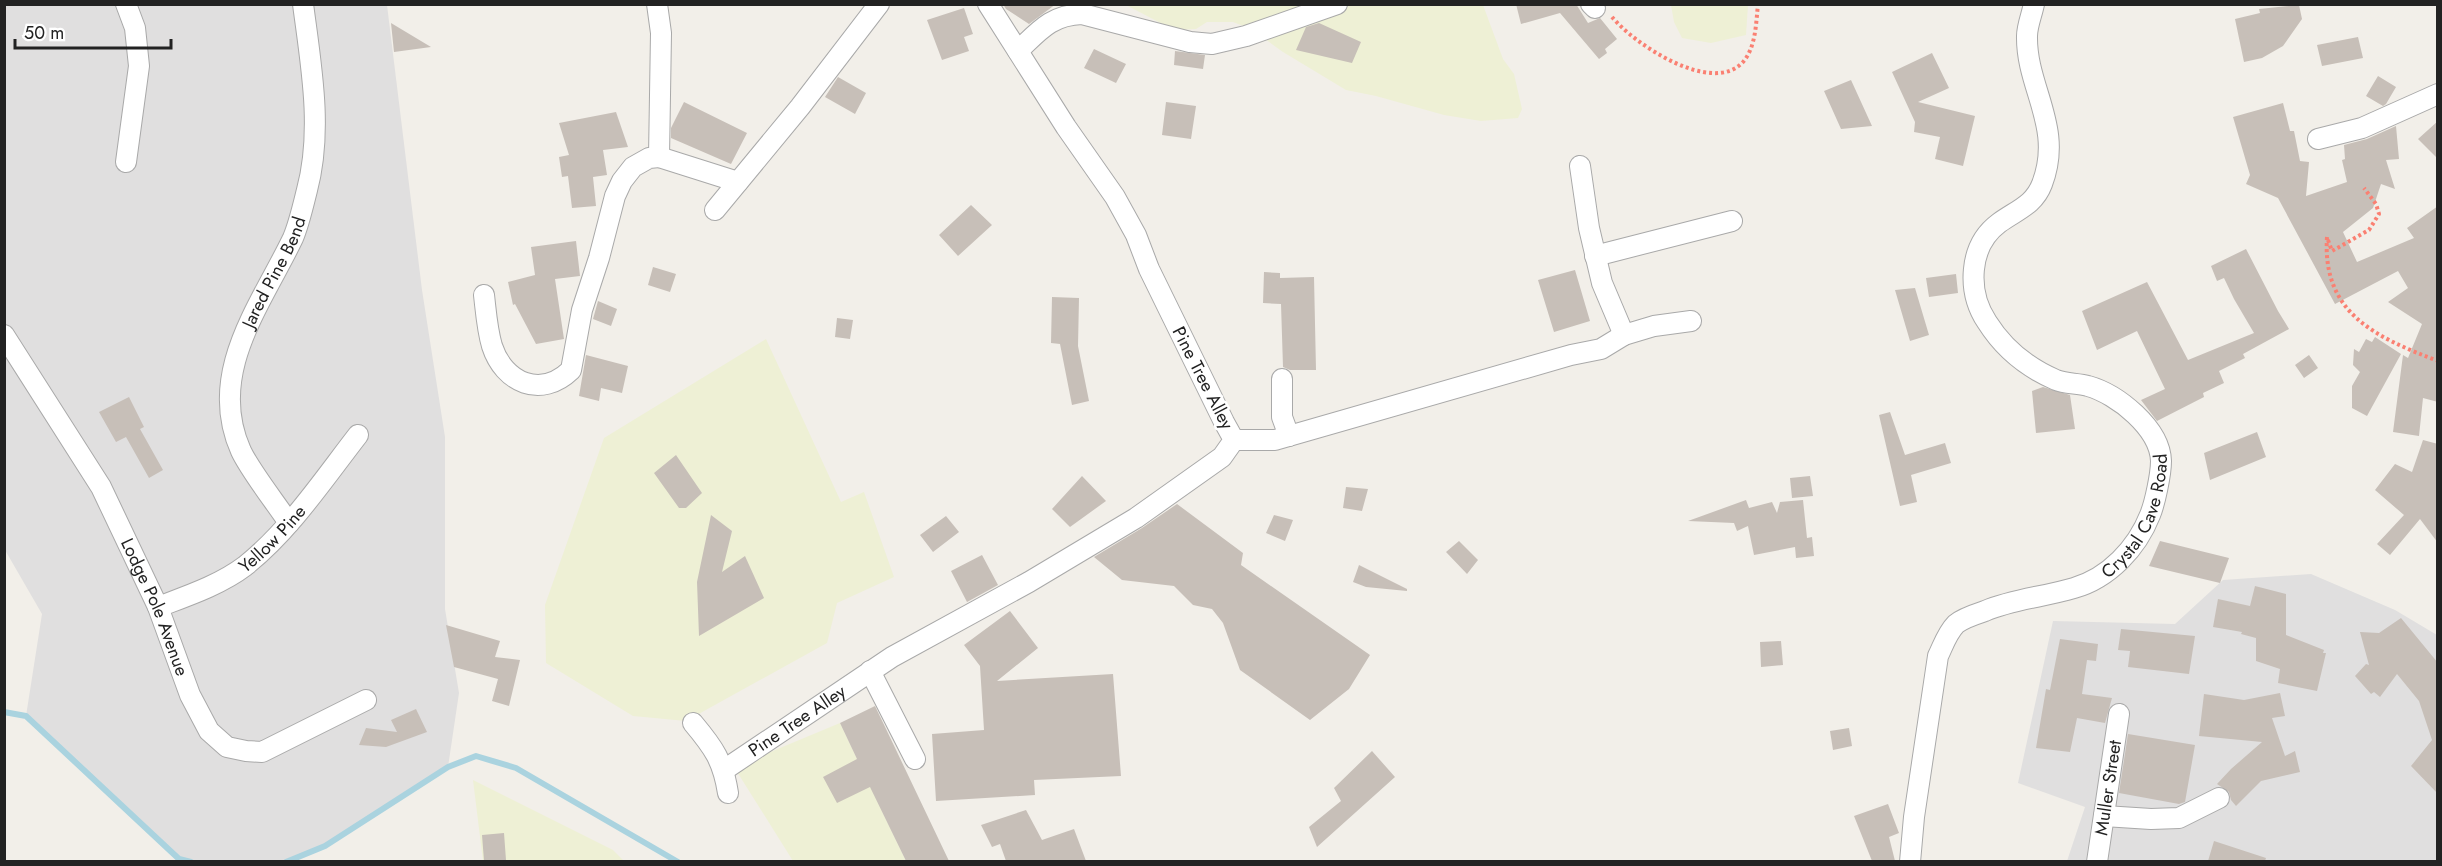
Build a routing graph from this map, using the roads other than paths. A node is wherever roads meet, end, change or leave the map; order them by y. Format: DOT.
graph roads {
  1 [pos="126,4"];
  2 [pos="303,4"];
  3 [pos="657,4"];
  4 [pos="879,4"];
  5 [pos="988,4"];
  6 [pos="1337,4"];
  7 [pos="2034,4"];
  8 [pos="1018,51"];
  9 [pos="2438,94"];
  10 [pos="2318,139"];
  11 [pos="659,157"];
  12 [pos="126,162"];
  13 [pos="1580,166"];
  14 [pos="738,182"];
  15 [pos="715,210"];
  16 [pos="1732,221"];
  17 [pos="1595,256"];
  18 [pos="484,295"];
  19 [pos="1690,321"];
  20 [pos="4,335"];
  21 [pos="1624,335"];
  22 [pos="1282,379"];
  23 [pos="358,435"];
  24 [pos="1289,436"];
  25 [pos="1234,440"];
  26 [pos="289,523"];
  27 [pos="158,608"];
  28 [pos="870,671"];
  29 [pos="366,700"];
  30 [pos="2119,714"];
  31 [pos="693,723"];
  32 [pos="915,759"];
  33 [pos="724,770"];
  34 [pos="728,793"];
  35 [pos="2219,798"];
  36 [pos="2104,816"];
  37 [pos="1910,861"];
  38 [pos="2097,861"];
  1 -- 12 [label="street"];
  2 -- 26 [label="street, Jared Pine Bend"];
  3 -- 11 [label="street"];
  4 -- 14 [label="street"];
  5 -- 8 [label="street, Pine Tree Alley"];
  6 -- 8 [label="street"];
  7 -- 37 [label="street, Crystal Cave Road"];
  8 -- 25 [label="street, Pine Tree Alley"];
  9 -- 10 [label="street"];
  11 -- 14 [label="street"];
  11 -- 18 [label="street"];
  13 -- 17 [label="street"];
  14 -- 15 [label="street"];
  16 -- 17 [label="street"];
  17 -- 21 [label="street"];
  19 -- 21 [label="street"];
  20 -- 27 [label="street, Lodge Pole Avenue"];
  21 -- 24 [label="street"];
  22 -- 24 [label="street"];
  23 -- 26 [label="street, Yellow Pine"];
  24 -- 25 [label="street"];
  25 -- 28 [label="street, Pine Tree Alley"];
  26 -- 27 [label="street, Yellow Pine"];
  27 -- 29 [label="street, Lodge Pole Avenue"];
  28 -- 32 [label="street"];
  28 -- 33 [label="street, Pine Tree Alley"];
  30 -- 36 [label="street, Muller Street"];
  31 -- 33 [label="street"];
  33 -- 34 [label="street"];
  35 -- 36 [label="street"];
  36 -- 38 [label="street, Muller Street"];
}
